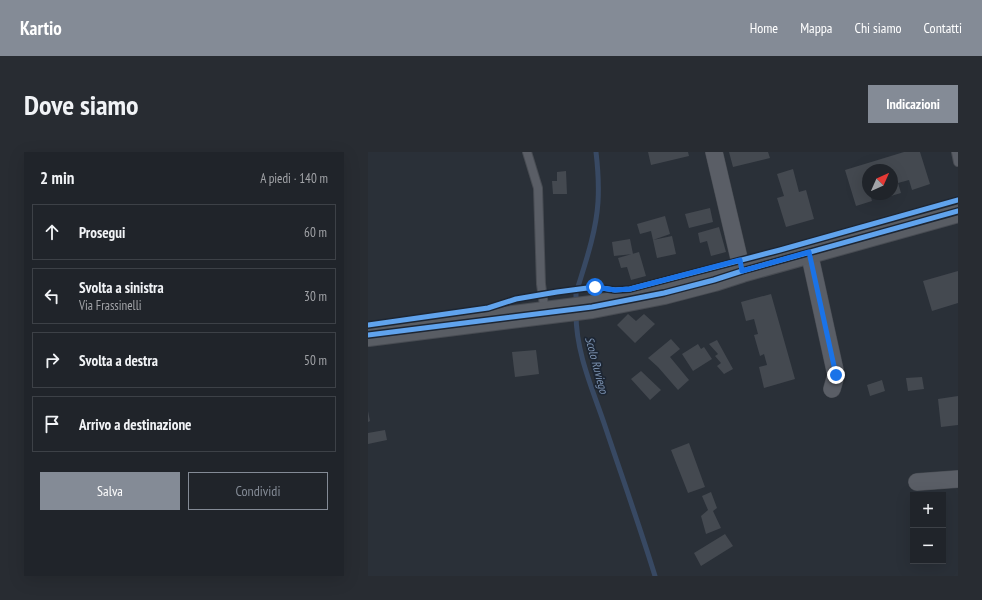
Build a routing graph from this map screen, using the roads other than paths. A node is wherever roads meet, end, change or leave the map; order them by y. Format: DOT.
graph roads {
  1 [pos="526,152"];
  2 [pos="714,152"];
  3 [pos="956,152"];
  4 [pos="958,162"];
  5 [pos="958,211"];
  6 [pos="809,252"];
  7 [pos="742,271"];
  8 [pos="550,313"];
  9 [pos="368,336"];
  10 [pos="832,389"];
  11 [pos="958,479"];
  12 [pos="917,482"];
  1 -- 8 [label="lane"];
  2 -- 7 [label="street"];
  3 -- 4 [label="lane"];
  5 -- 6 [label="street"];
  6 -- 7 [label="street"];
  6 -- 10 [label="street"];
  7 -- 8 [label="street"];
  8 -- 9 [label="street"];
  11 -- 12 [label="street"];
}
